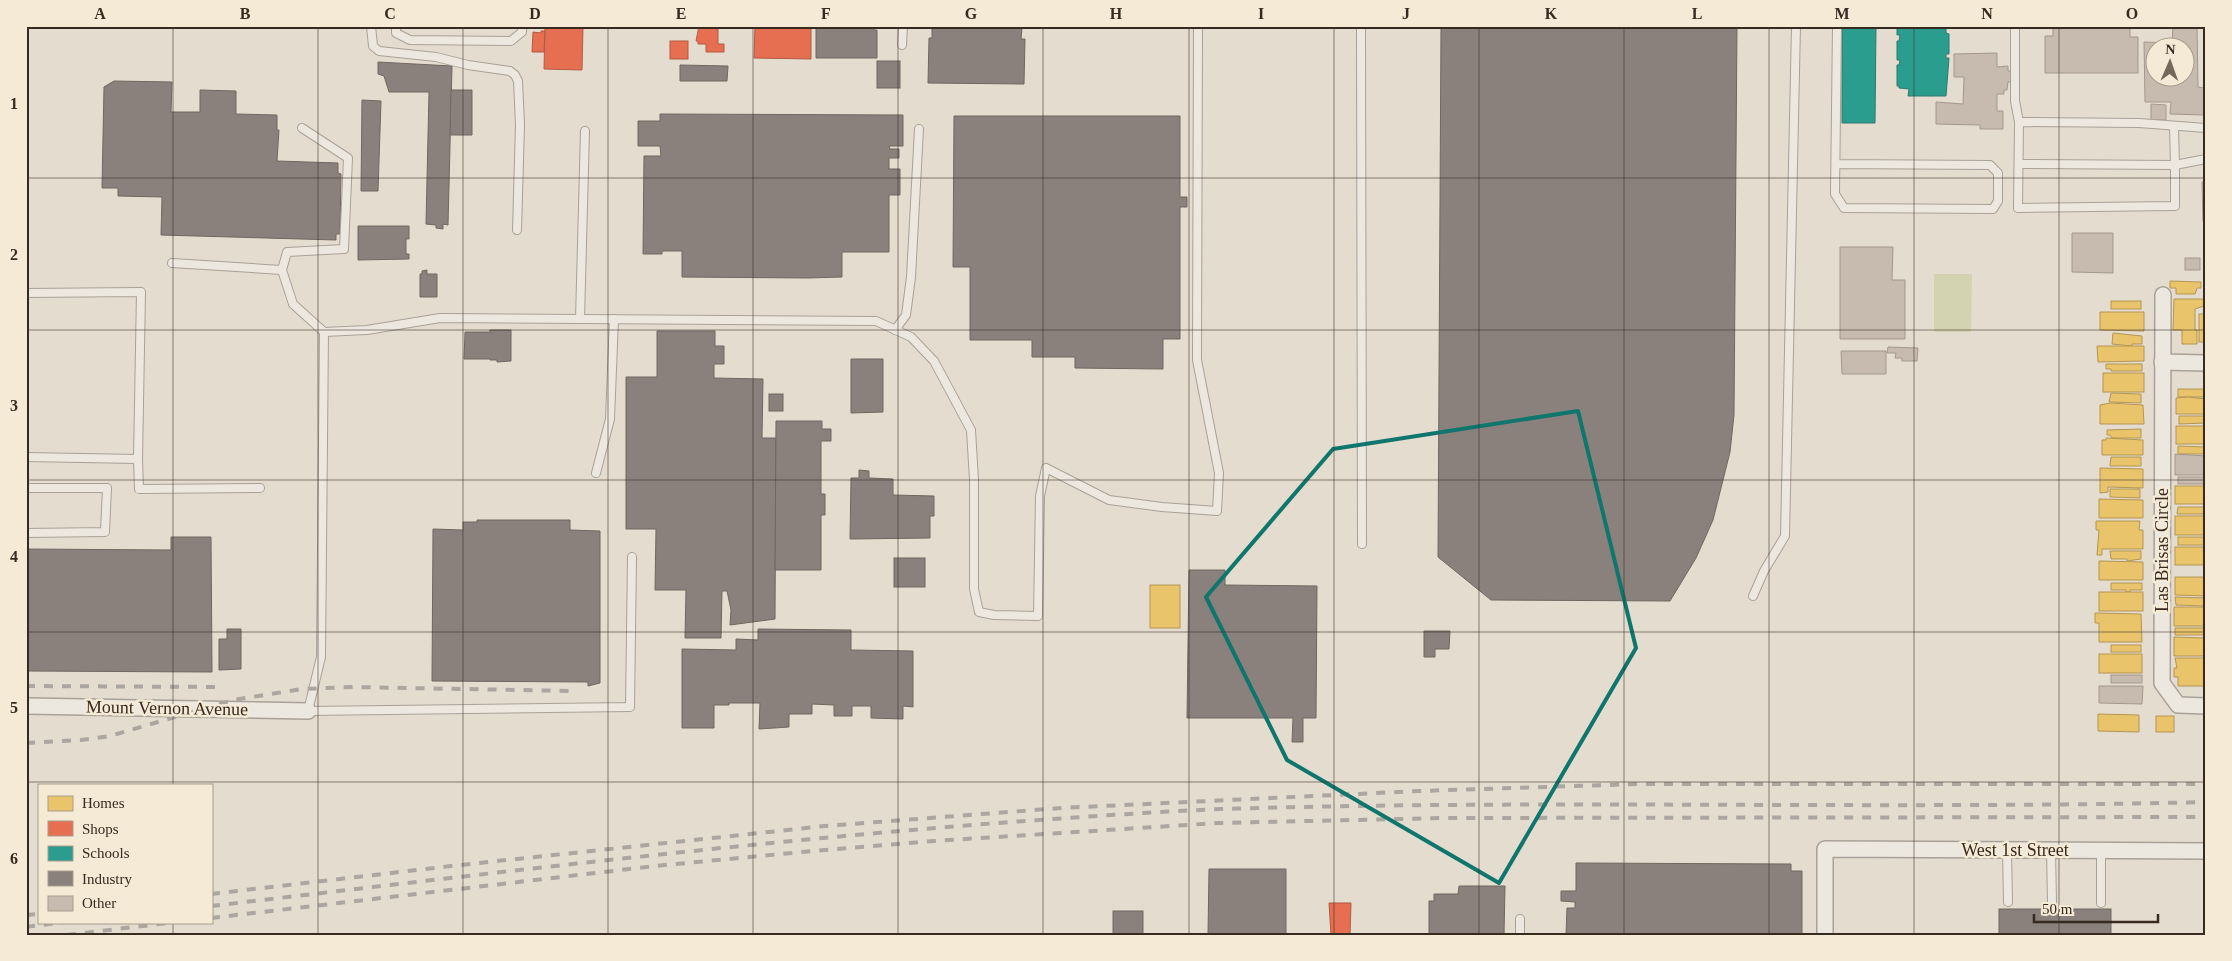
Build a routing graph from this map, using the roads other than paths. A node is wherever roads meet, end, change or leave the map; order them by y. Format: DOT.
graph roads {
  1 [pos="371,26"];
  2 [pos="396,26"];
  3 [pos="522,26"];
  4 [pos="902,26"];
  5 [pos="1198,26"];
  6 [pos="1361,26"];
  7 [pos="1796,26"];
  8 [pos="1837,26"];
  9 [pos="2015,26"];
  10 [pos="902,45"];
  11 [pos="2019,122"];
  12 [pos="2174,126"];
  13 [pos="302,128"];
  14 [pos="2206,128"];
  15 [pos="919,129"];
  16 [pos="585,131"];
  17 [pos="2206,159"];
  18 [pos="1836,164"];
  19 [pos="2019,164"];
  20 [pos="2174,165"];
  21 [pos="518,230"];
  22 [pos="172,263"];
  23 [pos="282,270"];
  24 [pos="26,293"];
  25 [pos="2163,295"];
  26 [pos="580,319"];
  27 [pos="614,319"];
  28 [pos="895,330"];
  29 [pos="324,332"];
  30 [pos="2162,362"];
  31 [pos="2206,363"];
  32 [pos="26,458"];
  33 [pos="138,459"];
  34 [pos="596,473"];
  35 [pos="26,488"];
  36 [pos="260,488"];
  37 [pos="26,533"];
  38 [pos="1362,544"];
  39 [pos="632,557"];
  40 [pos="1753,596"];
  41 [pos="26,706"];
  42 [pos="2206,706"];
  43 [pos="308,711"];
  44 [pos="2008,850"];
  45 [pos="2051,850"];
  46 [pos="2101,851"];
  47 [pos="2206,852"];
  48 [pos="2008,902"];
  49 [pos="2052,902"];
  50 [pos="2101,903"];
  51 [pos="1520,919"];
  52 [pos="1520,935"];
  53 [pos="1825,935"];
  1 -- 21 [label="lane"];
  2 -- 3 [label="lane"];
  4 -- 10 [label="lane"];
  5 -- 28 [label="lane"];
  6 -- 38 [label="lane"];
  7 -- 40 [label="lane"];
  8 -- 18 [label="lane"];
  9 -- 11 [label="lane"];
  11 -- 12 [label="lane"];
  11 -- 19 [label="lane"];
  12 -- 14 [label="lane"];
  12 -- 20 [label="lane"];
  13 -- 23 [label="lane"];
  15 -- 28 [label="lane"];
  16 -- 26 [label="lane"];
  17 -- 20 [label="lane"];
  18 -- 18 [label="lane"];
  19 -- 20 [label="lane"];
  19 -- 20 [label="lane"];
  22 -- 23 [label="lane"];
  23 -- 29 [label="lane"];
  24 -- 33 [label="lane"];
  25 -- 30 [label="street, Las Brisas Circle"];
  26 -- 27 [label="lane"];
  26 -- 29 [label="lane"];
  27 -- 28 [label="lane"];
  27 -- 34 [label="lane"];
  29 -- 43 [label="lane"];
  30 -- 31 [label="street"];
  30 -- 42 [label="street, Las Brisas Circle"];
  32 -- 33 [label="lane"];
  33 -- 36 [label="lane"];
  35 -- 37 [label="lane"];
  39 -- 43 [label="lane"];
  41 -- 43 [label="street, Mount Vernon Avenue"];
  44 -- 45 [label="street, West 1st Street"];
  44 -- 48 [label="lane"];
  44 -- 53 [label="street, West 1st Street"];
  45 -- 46 [label="street, West 1st Street"];
  45 -- 49 [label="lane"];
  46 -- 47 [label="street, West 1st Street"];
  46 -- 50 [label="lane"];
  51 -- 52 [label="lane"];
}
